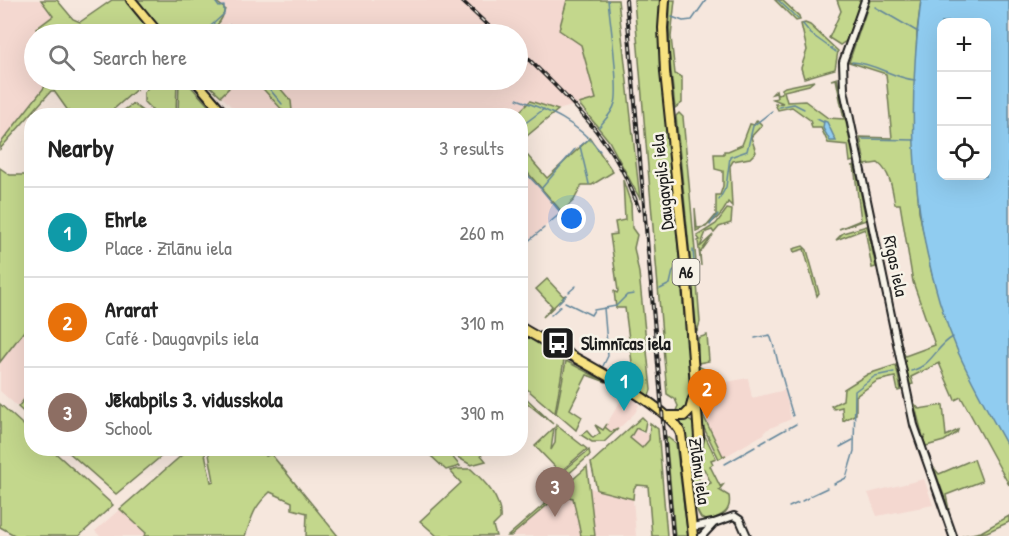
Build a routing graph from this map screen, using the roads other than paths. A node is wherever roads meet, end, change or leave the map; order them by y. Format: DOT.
graph roads {
  1 [pos="131,0"];
  2 [pos="665,0"];
  3 [pos="865,0"];
  4 [pos="151,24"];
  5 [pos="204,90"];
  6 [pos="219,108"];
  7 [pos="528,332"];
  8 [pos="695,388"];
  9 [pos="669,416"];
  10 [pos="698,433"];
  11 [pos="683,450"];
  12 [pos="684,464"];
  13 [pos="714,524"];
  14 [pos="693,532"];
  15 [pos="704,533"];
  16 [pos="747,536"];
  17 [pos="953,536"];
  1 -- 4 [label="highway"];
  2 -- 8 [label="highway, Daugavpils iela / A6"];
  3 -- 17 [label="main road, Rīgas iela"];
  5 -- 6 [label="highway"];
  7 -- 9 [label="highway"];
  8 -- 9 [label="highway, A6"];
  8 -- 10 [label="highway, Daugavpils iela / A6"];
  9 -- 11 [label="highway, Zīlānu iela"];
  10 -- 11 [label="highway"];
  10 -- 12 [label="highway, Daugavpils iela / A6"];
  11 -- 12 [label="highway, Zīlānu iela"];
  12 -- 14 [label="highway, Zīlānu iela"];
  13 -- 14 [label="main road, Zīlānu iela"];
  13 -- 15 [label="main road, Zīlānu iela"];
  13 -- 16 [label="main road, Zīlānu iela"];
  14 -- 15 [label="main road, Zīlānu iela"];
}
